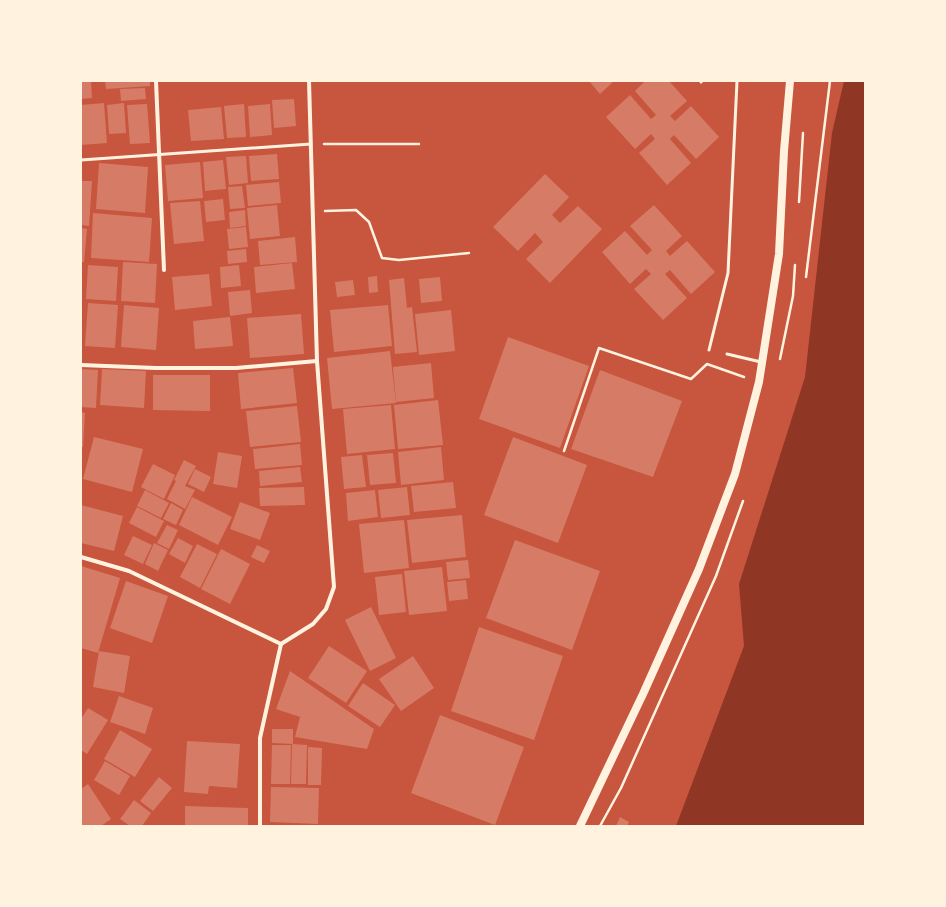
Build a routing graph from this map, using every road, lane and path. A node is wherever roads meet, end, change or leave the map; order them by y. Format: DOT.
graph roads {
  1 [pos="156,81"];
  2 [pos="309,81"];
  3 [pos="737,81"];
  4 [pos="790,81"];
  5 [pos="830,81"];
  6 [pos="311,144"];
  7 [pos="420,144"];
  8 [pos="160,155"];
  9 [pos="81,160"];
  10 [pos="313,212"];
  11 [pos="469,253"];
  12 [pos="164,270"];
  13 [pos="806,277"];
  14 [pos="709,350"];
  15 [pos="727,354"];
  16 [pos="317,361"];
  17 [pos="763,362"];
  18 [pos="81,365"];
  19 [pos="759,382"];
  20 [pos="564,452"];
  21 [pos="81,557"];
  22 [pos="280,644"];
  23 [pos="260,826"];
  24 [pos="580,826"];
  1 -- 8 [label="street"];
  2 -- 6 [label="street"];
  3 -- 14 [label="lane"];
  4 -- 17 [label="main road"];
  5 -- 13 [label="path"];
  6 -- 7 [label="path"];
  6 -- 8 [label="lane"];
  6 -- 10 [label="street"];
  8 -- 9 [label="lane"];
  8 -- 12 [label="street"];
  10 -- 11 [label="path"];
  10 -- 16 [label="street"];
  15 -- 17 [label="lane"];
  16 -- 18 [label="street"];
  16 -- 22 [label="street"];
  17 -- 19 [label="main road"];
  19 -- 20 [label="path"];
  19 -- 24 [label="main road"];
  21 -- 22 [label="street"];
  22 -- 23 [label="street"];
}
